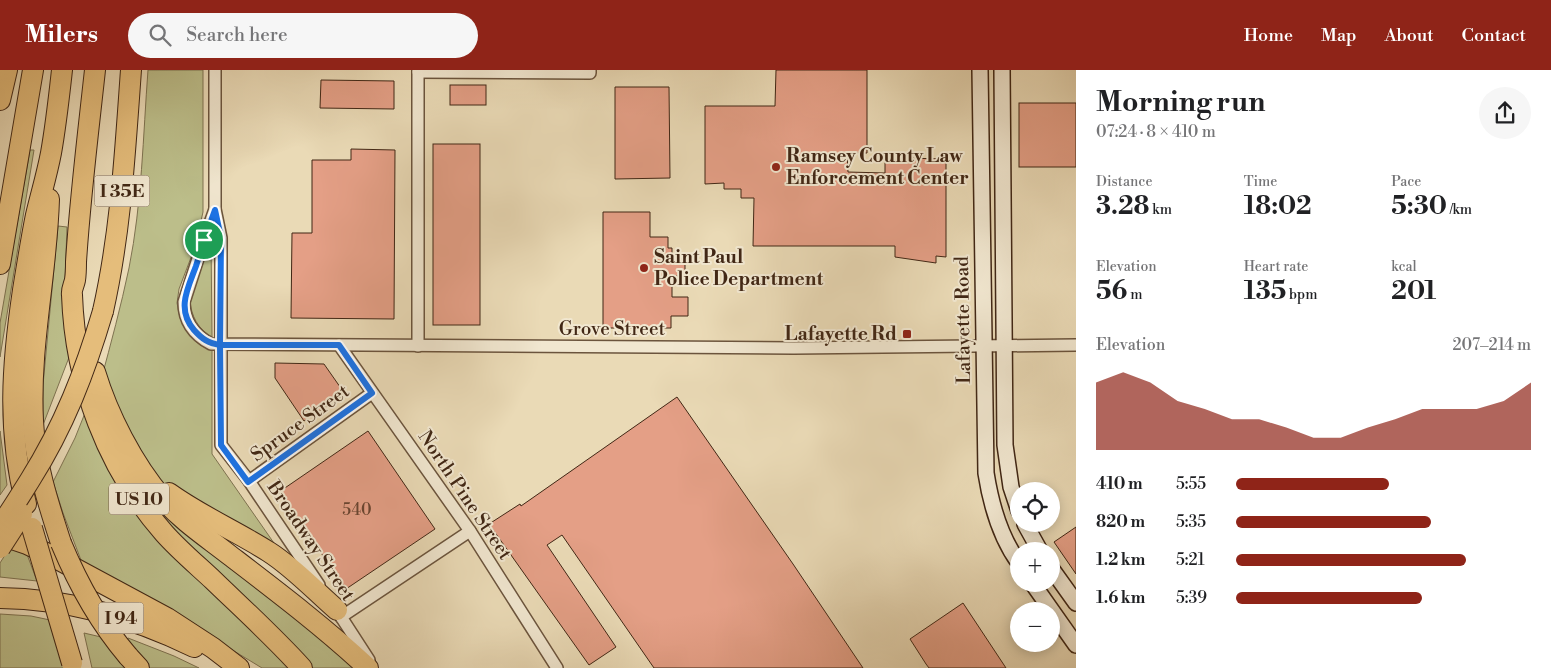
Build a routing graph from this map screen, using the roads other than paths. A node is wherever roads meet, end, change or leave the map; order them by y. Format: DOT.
graph roads {
  1 [pos="7,70"];
  2 [pos="33,70"];
  3 [pos="62,70"];
  4 [pos="95,70"];
  5 [pos="130,70"];
  6 [pos="215,70"];
  7 [pos="980,70"];
  8 [pos="1002,70"];
  9 [pos="418,71"];
  10 [pos="590,71"];
  11 [pos="0,100"];
  12 [pos="51,152"];
  13 [pos="215,210"];
  14 [pos="0,264"];
  15 [pos="75,280"];
  16 [pos="220,345"];
  17 [pos="339,345"];
  18 [pos="1076,345"];
  19 [pos="418,346"];
  20 [pos="983,346"];
  21 [pos="1005,346"];
  22 [pos="372,393"];
  23 [pos="53,441"];
  24 [pos="149,480"];
  25 [pos="248,482"];
  26 [pos="1010,482"];
  27 [pos="0,526"];
  28 [pos="470,531"];
  29 [pos="0,535"];
  30 [pos="1010,547"];
  31 [pos="0,548"];
  32 [pos="1060,581"];
  33 [pos="1039,592"];
  34 [pos="0,598"];
  35 [pos="1076,603"];
  36 [pos="339,614"];
  37 [pos="1076,645"];
  38 [pos="133,662"];
  39 [pos="73,665"];
  40 [pos="555,667"];
  41 [pos="233,668"];
  42 [pos="239,668"];
  43 [pos="302,668"];
  44 [pos="368,668"];
  45 [pos="374,668"];
  1 -- 11 [label="highway"];
  2 -- 14 [label="highway"];
  3 -- 12 [label="highway"];
  4 -- 15 [label="highway, US 10"];
  5 -- 23 [label="highway, I 35E, bridge"];
  6 -- 13 [label="street"];
  7 -- 20 [label="main road, Lafayette Road"];
  8 -- 21 [label="main road"];
  9 -- 10 [label="street"];
  9 -- 19 [label="street"];
  12 -- 38 [label="highway, bridge"];
  12 -- 39 [label="highway, bridge"];
  13 -- 16 [label="street, Broadway Street"];
  13 -- 16 [label="street"];
  15 -- 24 [label="highway"];
  15 -- 43 [label="highway, US 10"];
  16 -- 17 [label="street, Grove Street"];
  16 -- 25 [label="street, Broadway Street"];
  17 -- 19 [label="street, Grove Street"];
  17 -- 22 [label="street, North Pine Street"];
  18 -- 21 [label="street, Grove Street"];
  19 -- 20 [label="street, Grove Street"];
  20 -- 21 [label="street, Grove Street"];
  20 -- 30 [label="main road, Lafayette Road"];
  21 -- 26 [label="main road"];
  22 -- 25 [label="street, Spruce Street"];
  22 -- 28 [label="street, North Pine Street"];
  23 -- 27 [label="highway, I 35E, bridge"];
  23 -- 31 [label="highway, bridge"];
  24 -- 36 [label="highway"];
  24 -- 44 [label="highway"];
  25 -- 36 [label="street, Broadway Street"];
  28 -- 36 [label="street"];
  28 -- 40 [label="street, North Pine Street"];
  29 -- 42 [label="highway"];
  32 -- 35 [label="main road"];
  33 -- 37 [label="main road"];
  34 -- 41 [label="highway, I 94"];
  36 -- 45 [label="street, Broadway Street"];
}
